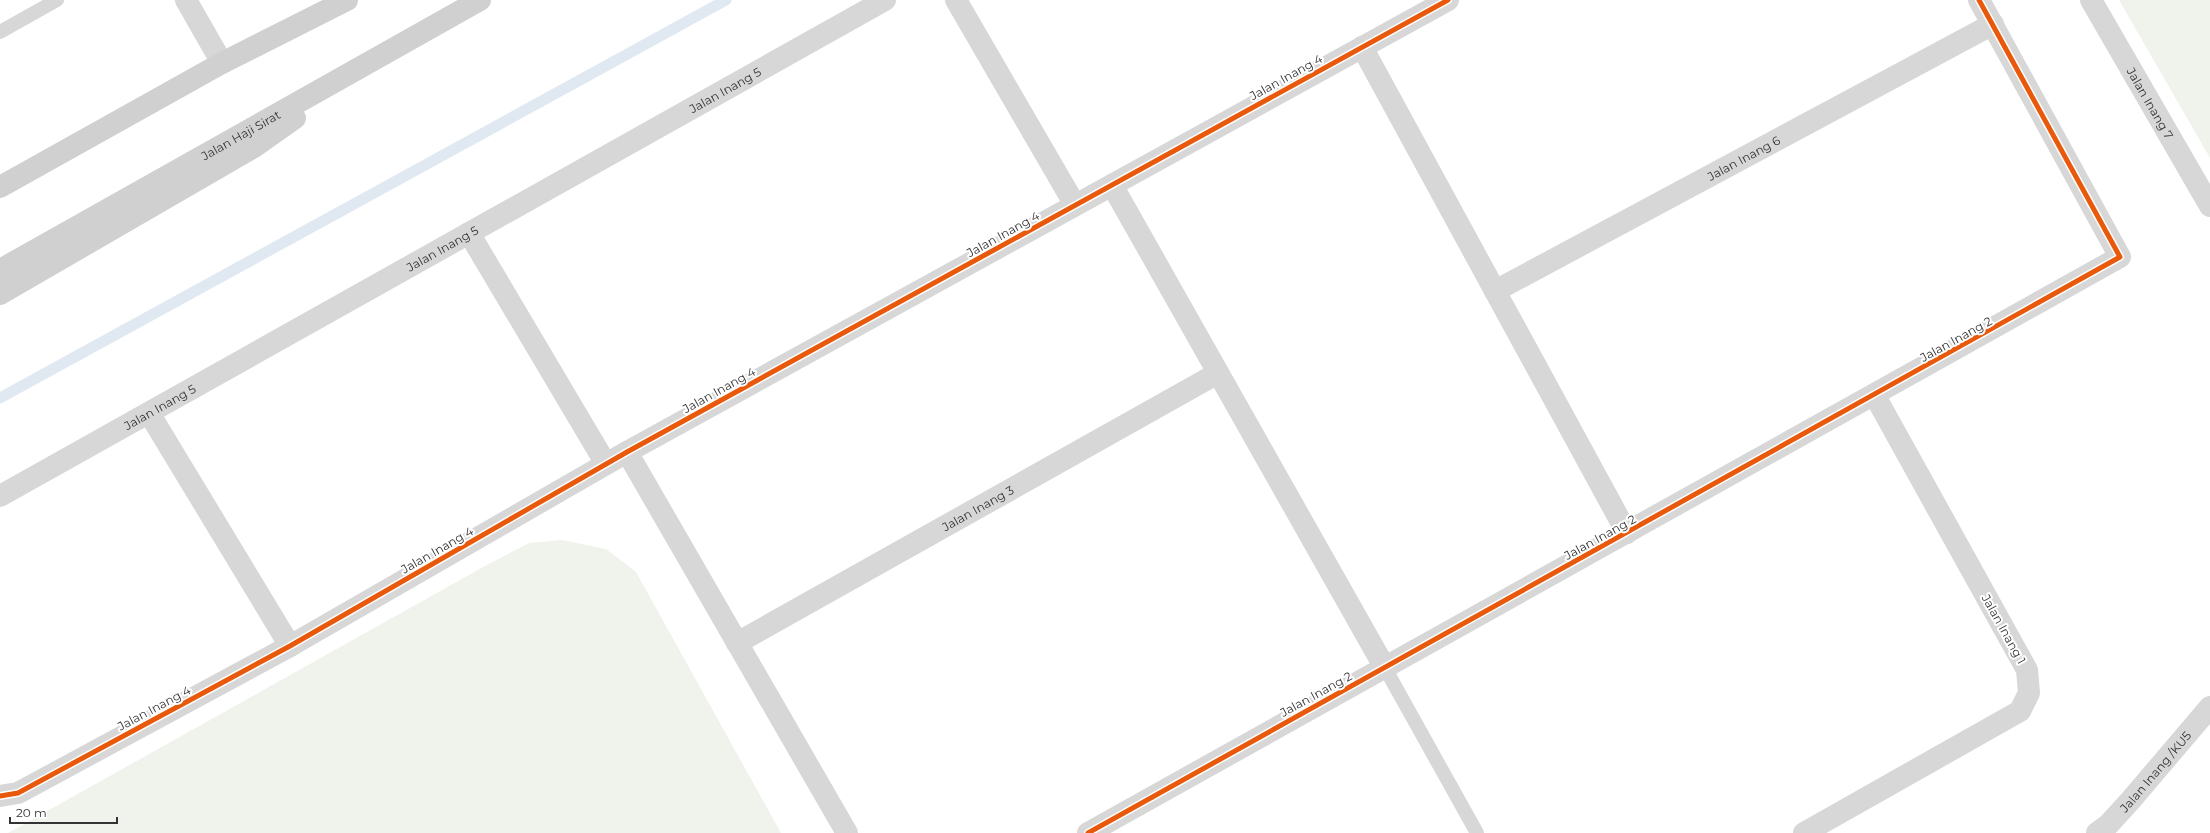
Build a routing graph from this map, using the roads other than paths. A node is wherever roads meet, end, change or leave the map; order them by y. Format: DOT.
graph roads {
  1 [pos="56,0"];
  2 [pos="186,0"];
  3 [pos="347,0"];
  4 [pos="480,0"];
  5 [pos="885,0"];
  6 [pos="956,0"];
  7 [pos="1448,0"];
  8 [pos="1979,0"];
  9 [pos="2091,0"];
  10 [pos="1993,24"];
  11 [pos="0,32"];
  12 [pos="1362,47"];
  13 [pos="395,48"];
  14 [pos="222,63"];
  15 [pos="1112,186"];
  16 [pos="0,187"];
  17 [pos="1075,205"];
  18 [pos="2210,206"];
  19 [pos="469,233"];
  20 [pos="0,270"];
  21 [pos="1495,290"];
  22 [pos="0,294"];
  23 [pos="1218,373"];
  24 [pos="1874,396"];
  25 [pos="149,413"];
  26 [pos="627,452"];
  27 [pos="606,464"];
  28 [pos="0,496"];
  29 [pos="1627,533"];
  30 [pos="737,643"];
  31 [pos="290,646"];
  32 [pos="1385,668"];
  33 [pos="2210,707"];
  34 [pos="0,796"];
  35 [pos="847,833"];
  36 [pos="1088,833"];
  37 [pos="1477,833"];
  38 [pos="1804,833"];
  39 [pos="2097,833"];
  1 -- 11 [label="lane"];
  2 -- 14 [label="street"];
  3 -- 14 [label="main road"];
  4 -- 13 [label="main road, Jalan Haji Sirat"];
  5 -- 19 [label="street, Jalan Inang 5"];
  6 -- 17 [label="street"];
  7 -- 12 [label="street, Jalan Inang 4"];
  8 -- 10 [label="street"];
  9 -- 18 [label="street, Jalan Inang 7"];
  10 -- 21 [label="street, Jalan Inang 6"];
  10 -- 24 [label="street, Jalan Inang 2"];
  12 -- 15 [label="street, Jalan Inang 4"];
  12 -- 21 [label="street"];
  13 -- 20 [label="main road, Jalan Haji Sirat"];
  13 -- 22 [label="main road"];
  14 -- 16 [label="main road"];
  15 -- 17 [label="street, Jalan Inang 4"];
  15 -- 23 [label="street"];
  17 -- 26 [label="street, Jalan Inang 4"];
  19 -- 25 [label="street, Jalan Inang 5"];
  19 -- 27 [label="street"];
  21 -- 29 [label="street"];
  23 -- 30 [label="street, Jalan Inang 3"];
  23 -- 32 [label="street"];
  24 -- 29 [label="street, Jalan Inang 2"];
  24 -- 38 [label="street, Jalan Inang 1"];
  25 -- 28 [label="street, Jalan Inang 5"];
  25 -- 31 [label="street"];
  26 -- 27 [label="street, Jalan Inang 4"];
  26 -- 30 [label="street"];
  27 -- 31 [label="street, Jalan Inang 4"];
  29 -- 32 [label="street, Jalan Inang 2"];
  30 -- 35 [label="street"];
  31 -- 34 [label="street, Jalan Inang 4"];
  32 -- 36 [label="street, Jalan Inang 2"];
  32 -- 37 [label="lane"];
  33 -- 39 [label="street, Jalan Inang /KU5"];
}
